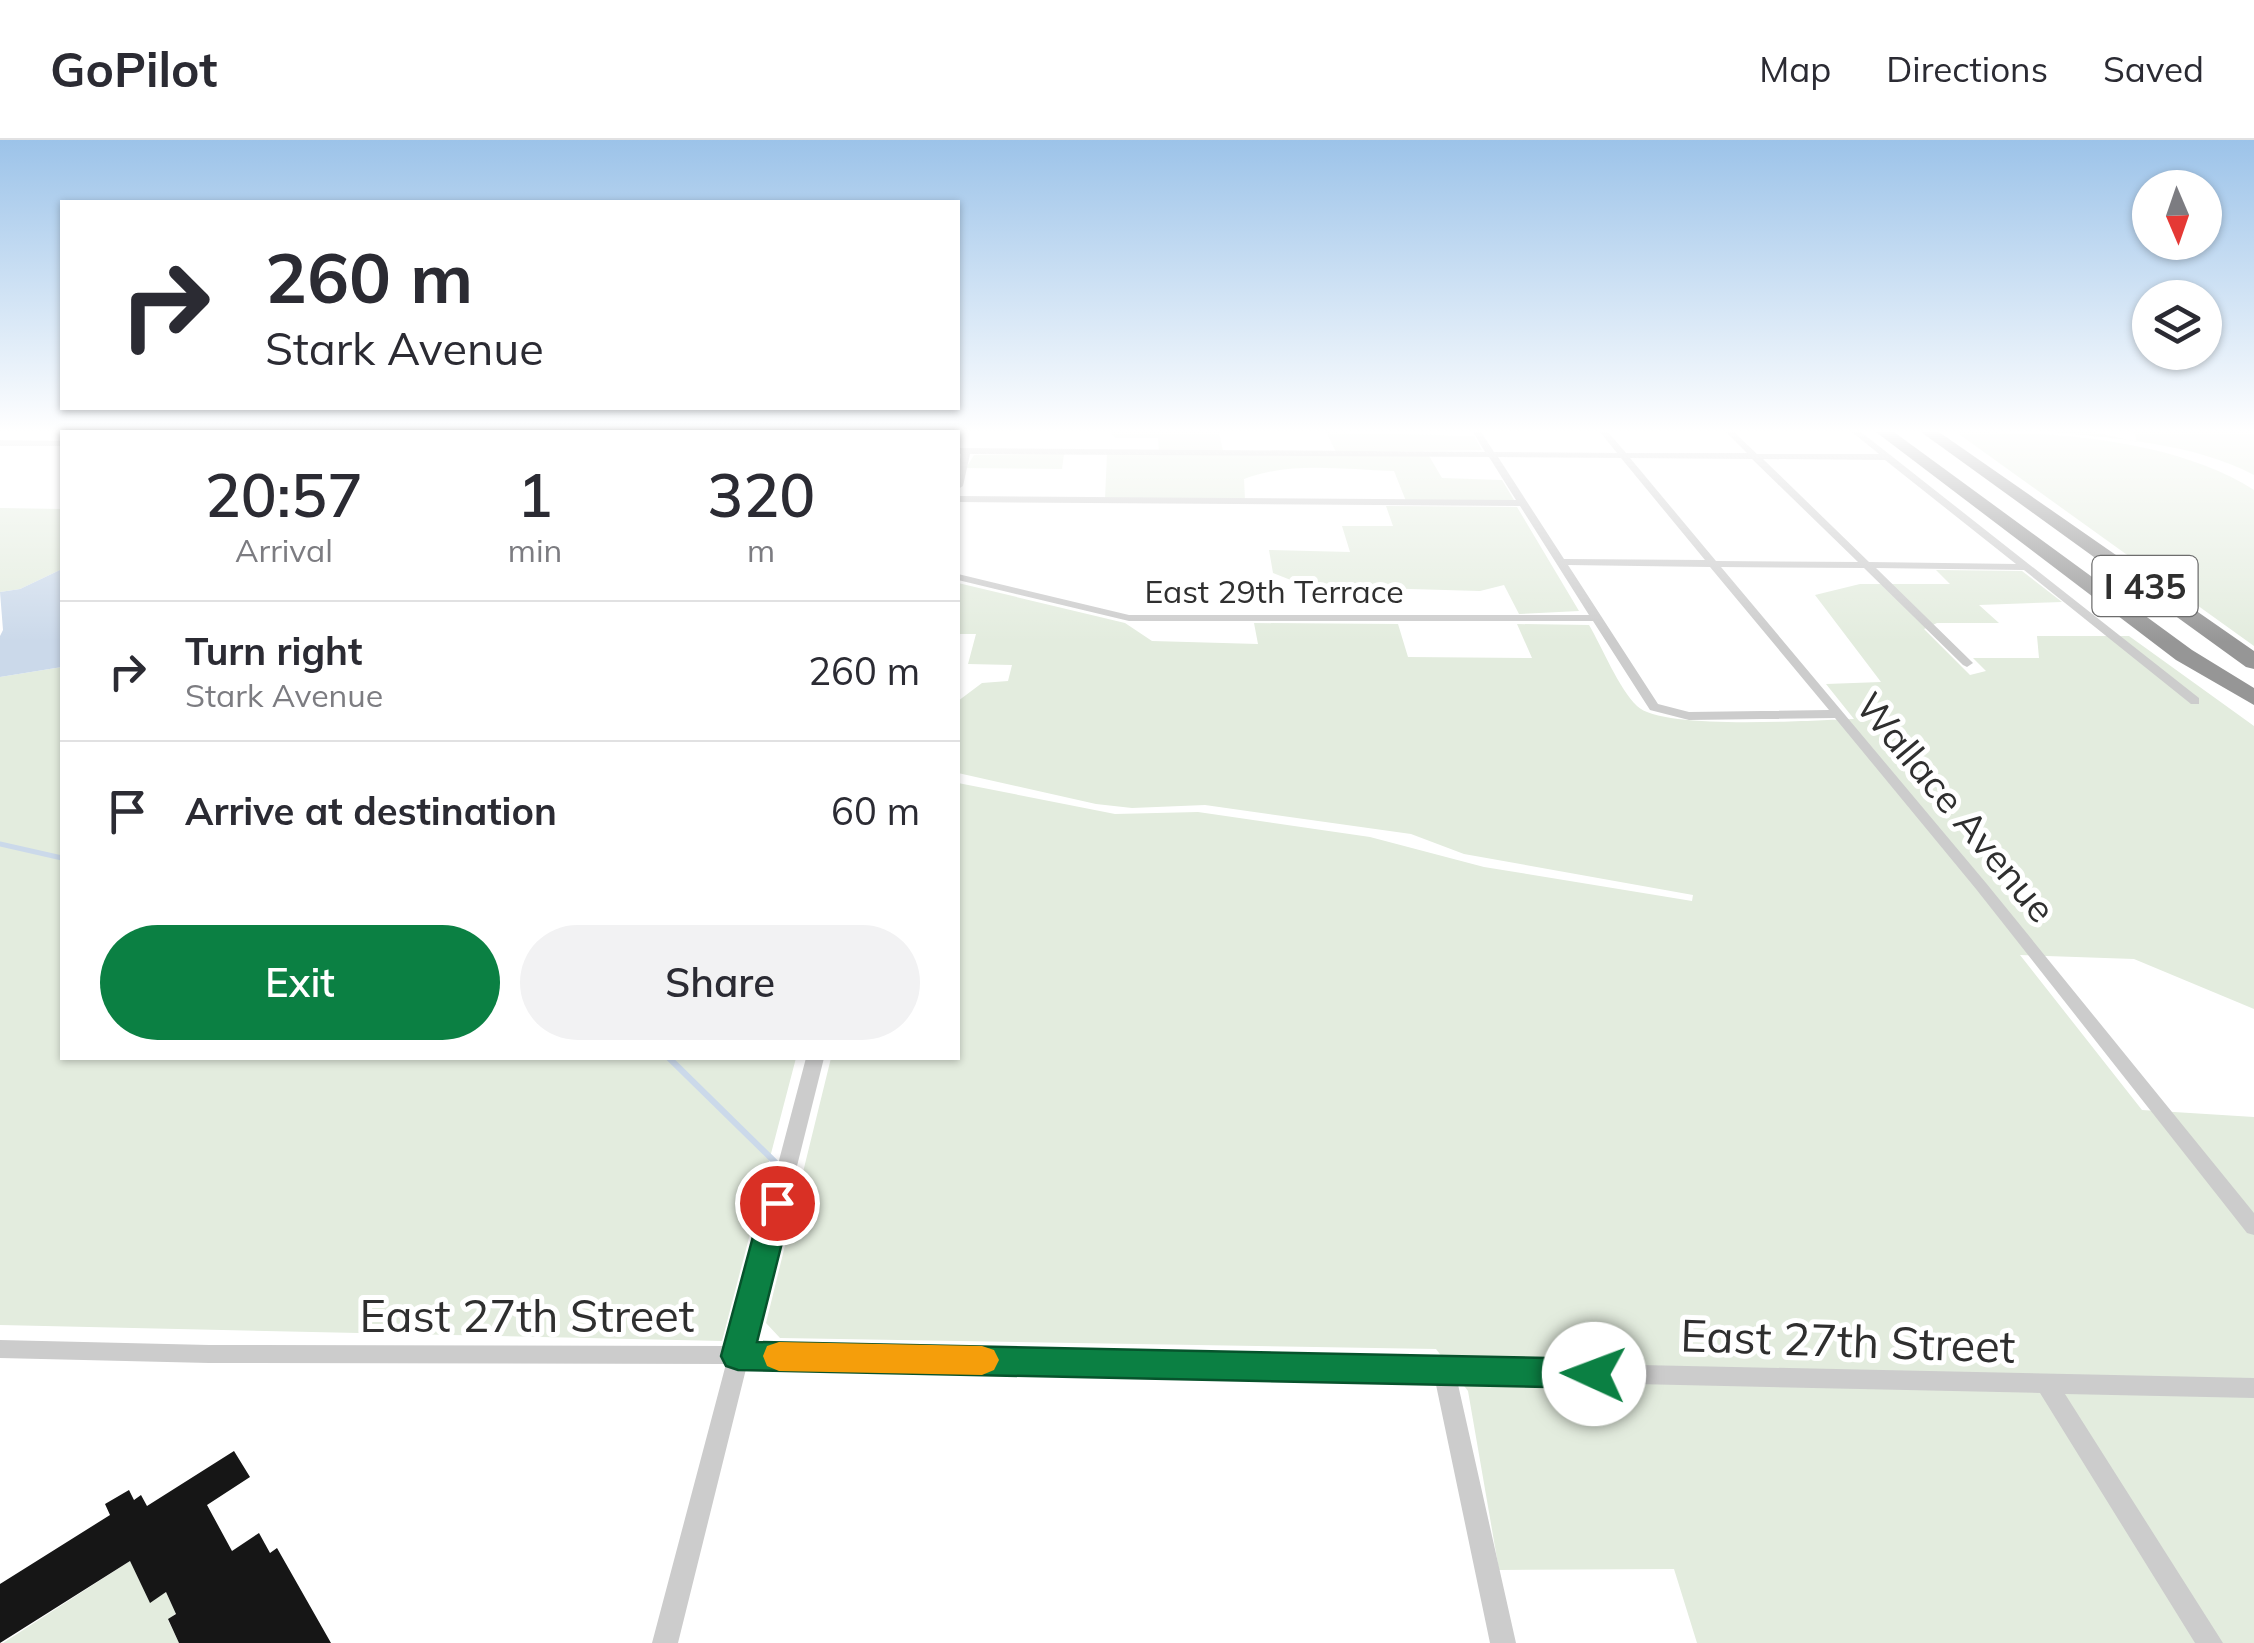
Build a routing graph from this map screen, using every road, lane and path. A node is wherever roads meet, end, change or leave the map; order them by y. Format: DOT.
graph roads {
  1 [pos="1401,502"];
  2 [pos="1662,502"];
  3 [pos="1802,502"];
  4 [pos="1945,502"];
  5 [pos="1977,502"];
  6 [pos="1998,502"];
  7 [pos="2028,502"];
  8 [pos="1522,503"];
  9 [pos="1560,562"];
  10 [pos="1712,564"];
  11 [pos="1868,566"];
  12 [pos="2027,567"];
  13 [pos="960,577"];
  14 [pos="1595,618"];
  15 [pos="2254,662"];
  16 [pos="1967,663"];
  17 [pos="2254,684"];
  18 [pos="2254,698"];
  19 [pos="2195,700"];
  20 [pos="1837,714"];
  21 [pos="813,1060"];
  22 [pos="2254,1227"];
  23 [pos="0,1349"];
  24 [pos="738,1356"];
  25 [pos="1444,1369"];
  26 [pos="2048,1386"];
  27 [pos="2254,1388"];
  28 [pos="665,1643"];
  29 [pos="1503,1643"];
  30 [pos="2210,1643"];
  1 -- 8 [label="street"];
  2 -- 10 [label="street, Wallace Avenue"];
  3 -- 11 [label="street"];
  4 -- 12 [label="street"];
  5 -- 18 [label="highway"];
  6 -- 17 [label="highway, I 435"];
  7 -- 15 [label="highway, I 435"];
  8 -- 9 [label="street"];
  9 -- 10 [label="street"];
  9 -- 14 [label="street"];
  10 -- 11 [label="street"];
  10 -- 20 [label="street, Wallace Avenue"];
  11 -- 12 [label="street"];
  11 -- 16 [label="street"];
  12 -- 19 [label="street"];
  13 -- 14 [label="street, East 29th Terrace"];
  14 -- 20 [label="street"];
  20 -- 22 [label="street, Wallace Avenue"];
  21 -- 24 [label="street"];
  23 -- 24 [label="street, East 27th Street"];
  24 -- 25 [label="street, East 27th Street"];
  24 -- 28 [label="street"];
  25 -- 26 [label="street, East 27th Street"];
  25 -- 29 [label="street"];
  26 -- 27 [label="street, East 27th Street"];
  26 -- 30 [label="street"];
}
